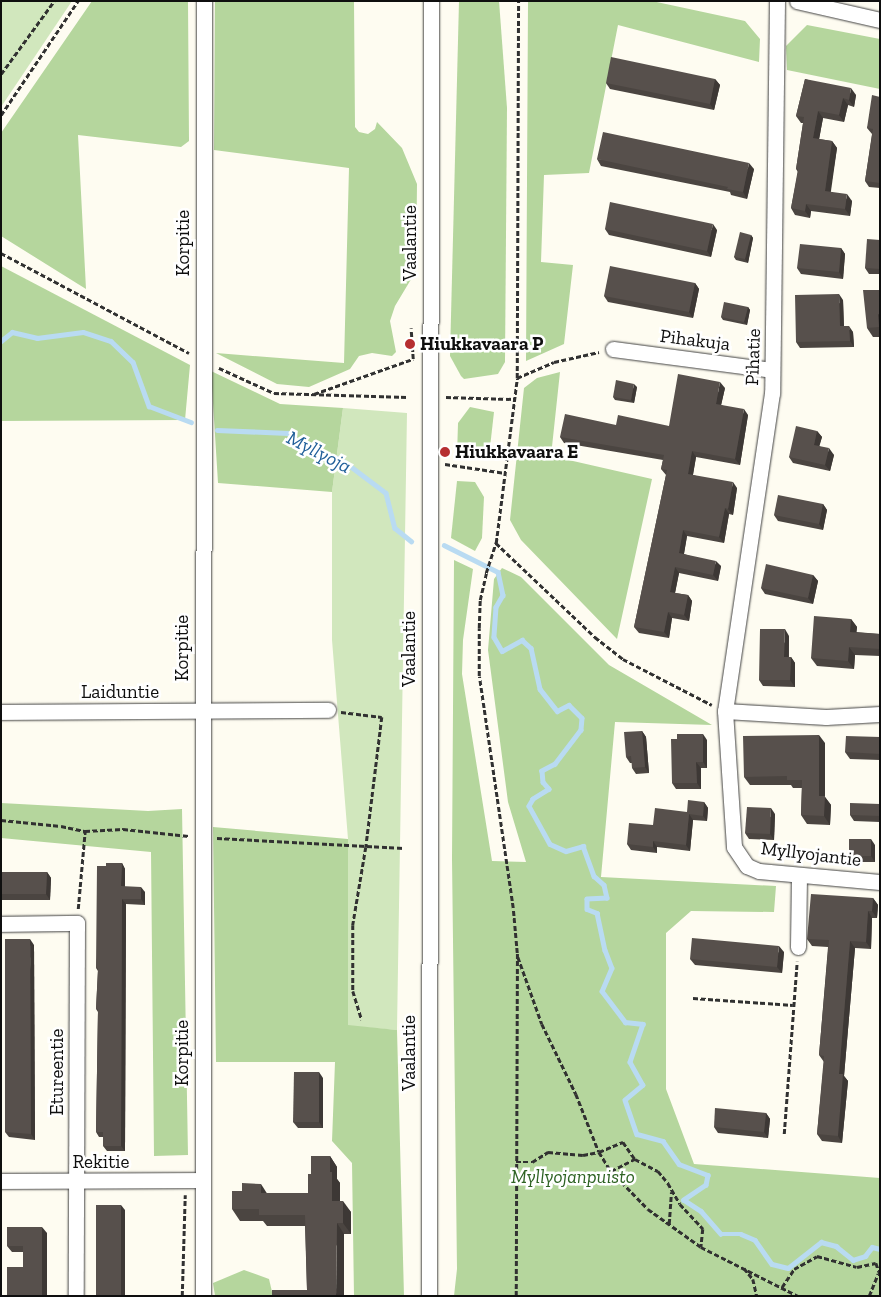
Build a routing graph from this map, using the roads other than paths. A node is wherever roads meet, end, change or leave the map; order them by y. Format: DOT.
graph roads {
  1 [pos="204,1"];
  2 [pos="431,1"];
  3 [pos="777,1"];
  4 [pos="798,1"];
  5 [pos="880,20"];
  6 [pos="613,350"];
  7 [pos="772,370"];
  8 [pos="328,710"];
  9 [pos="725,711"];
  10 [pos="1,712"];
  11 [pos="202,712"];
  12 [pos="880,714"];
  13 [pos="799,875"];
  14 [pos="880,882"];
  15 [pos="1,924"];
  16 [pos="798,947"];
  17 [pos="202,1180"];
  18 [pos="1,1181"];
  19 [pos="76,1182"];
  20 [pos="76,1296"];
  21 [pos="203,1296"];
  22 [pos="429,1296"];
  1 -- 11 [label="street, Korpitie"];
  2 -- 22 [label="street, Vaalantie"];
  3 -- 7 [label="street, Pihatie"];
  4 -- 5 [label="street"];
  6 -- 7 [label="street, Pihakuja"];
  7 -- 9 [label="street, Pihatie"];
  8 -- 11 [label="street, Laiduntie"];
  9 -- 12 [label="street"];
  9 -- 13 [label="street, Myllyojantie"];
  10 -- 11 [label="street, Laiduntie"];
  11 -- 17 [label="street, Korpitie"];
  13 -- 14 [label="street, Myllyojantie"];
  13 -- 16 [label="street"];
  15 -- 19 [label="street, Etureentie"];
  17 -- 19 [label="street, Rekitie"];
  17 -- 21 [label="street, Korpitie"];
  18 -- 19 [label="street, Rekitie"];
  19 -- 20 [label="street, Etureentie"];
}
